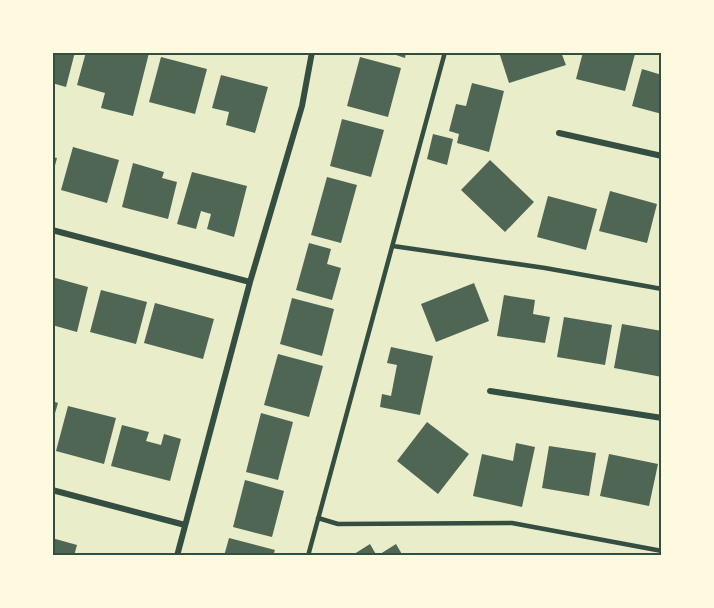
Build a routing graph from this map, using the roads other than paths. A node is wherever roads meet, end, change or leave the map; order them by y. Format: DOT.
graph roads {
  1 [pos="312,52"];
  2 [pos="445,52"];
  3 [pos="559,133"];
  4 [pos="662,156"];
  5 [pos="52,230"];
  6 [pos="393,246"];
  7 [pos="250,282"];
  8 [pos="662,289"];
  9 [pos="490,391"];
  10 [pos="662,418"];
  11 [pos="52,490"];
  12 [pos="318,518"];
  13 [pos="185,525"];
  14 [pos="662,551"];
  15 [pos="177,555"];
  16 [pos="308,555"];
  1 -- 7 [label="street"];
  2 -- 6 [label="lane"];
  3 -- 4 [label="street"];
  5 -- 7 [label="street"];
  6 -- 8 [label="lane"];
  6 -- 12 [label="lane"];
  7 -- 13 [label="street"];
  9 -- 10 [label="street"];
  11 -- 13 [label="street"];
  12 -- 14 [label="lane"];
  12 -- 16 [label="lane"];
  13 -- 15 [label="street"];
}
